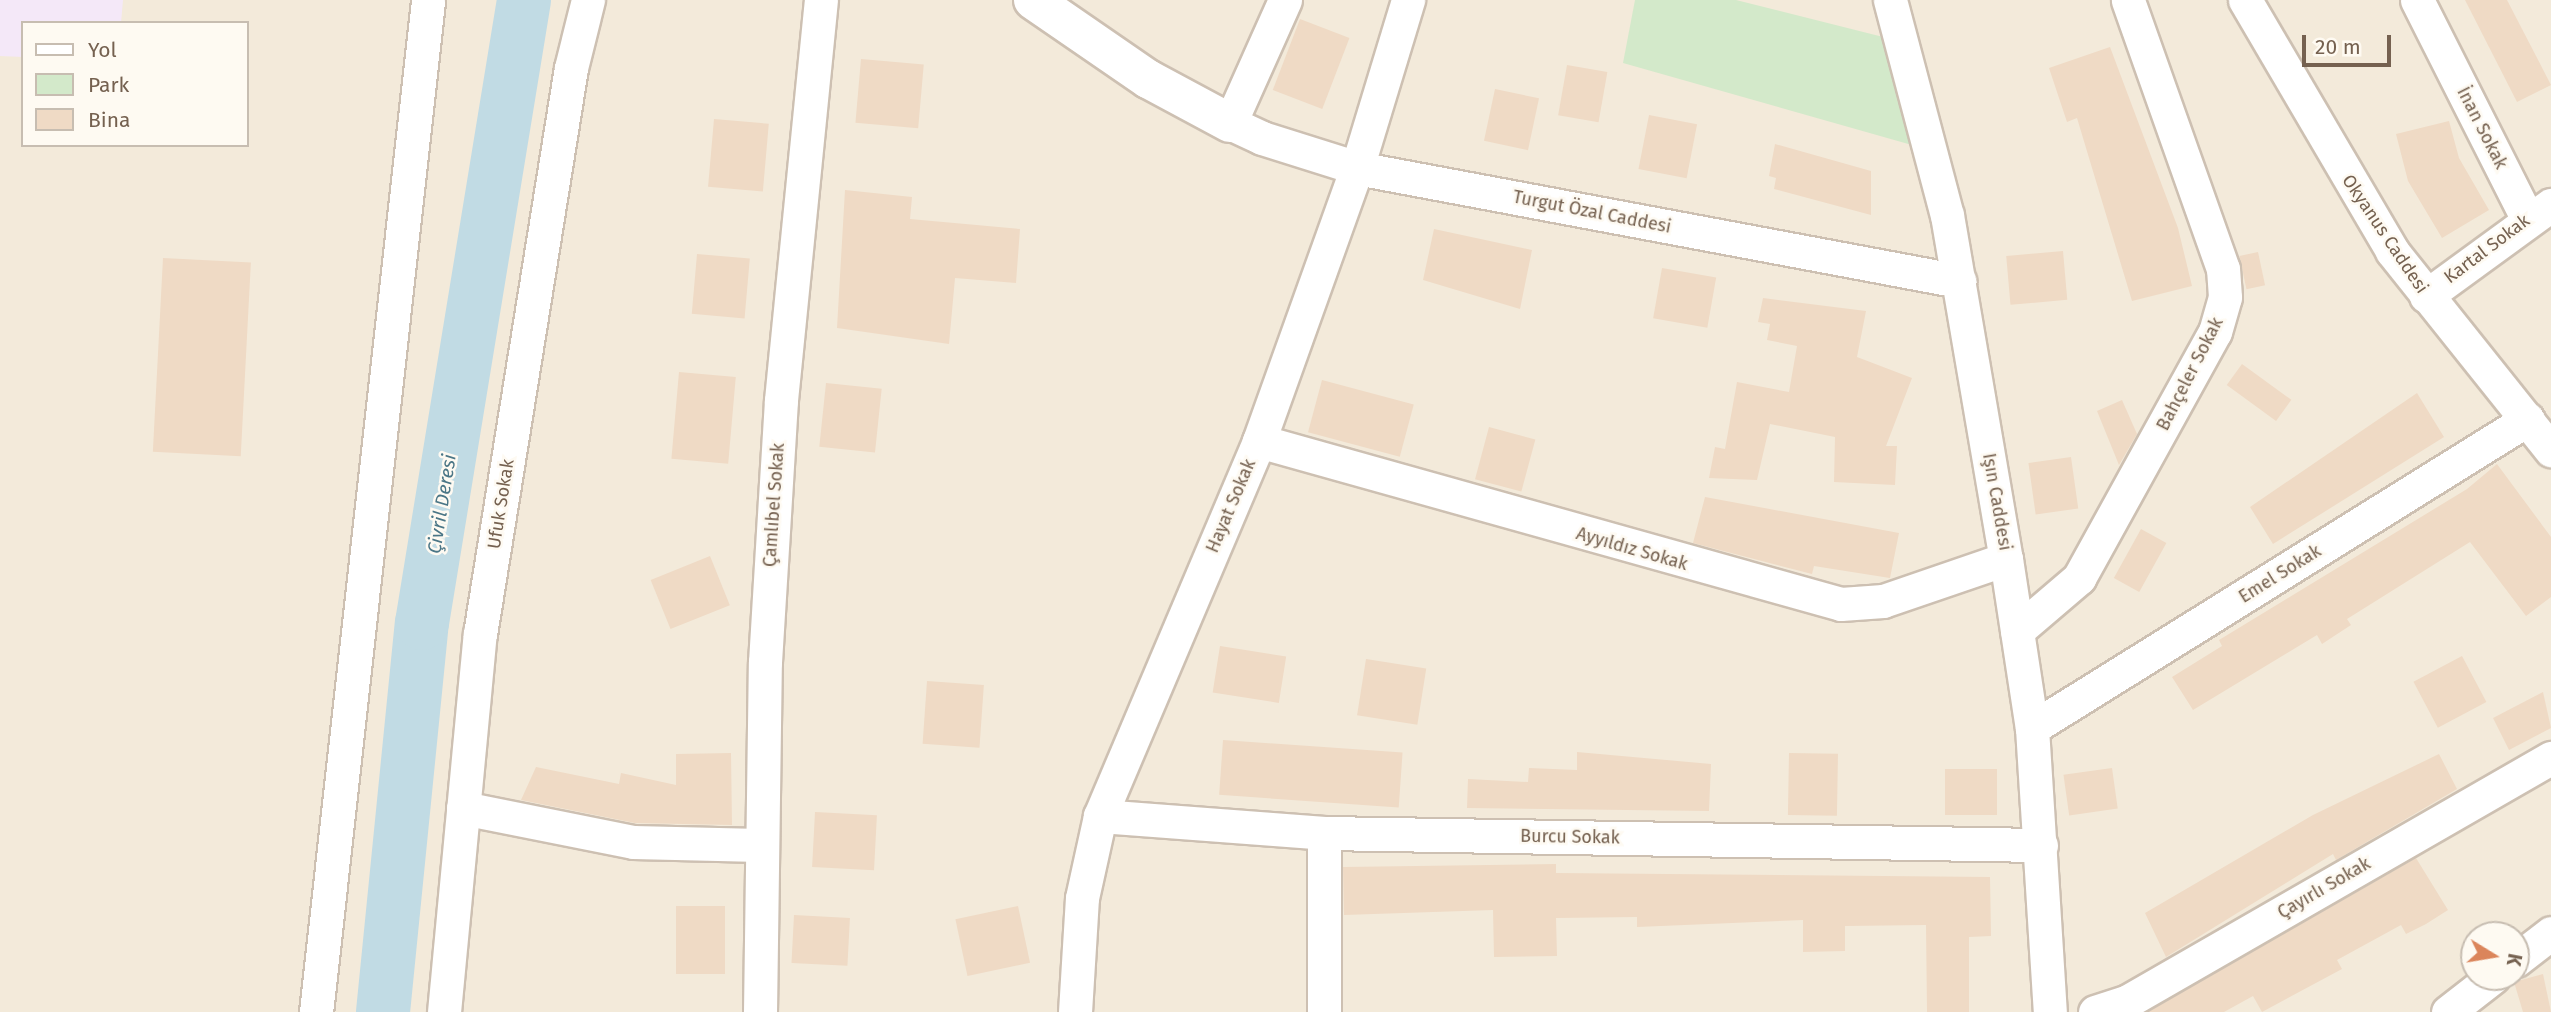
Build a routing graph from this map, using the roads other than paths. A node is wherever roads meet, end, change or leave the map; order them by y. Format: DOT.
graph roads {
  1 [pos="588,0"];
  2 [pos="821,0"];
  3 [pos="1033,0"];
  4 [pos="1072,0"];
  5 [pos="1285,0"];
  6 [pos="1408,0"];
  7 [pos="1890,0"];
  8 [pos="2128,0"];
  9 [pos="2245,0"];
  10 [pos="2417,0"];
  11 [pos="428,10"];
  12 [pos="1230,123"];
  13 [pos="1357,168"];
  14 [pos="2539,212"];
  15 [pos="1959,281"];
  16 [pos="2426,296"];
  17 [pos="2542,432"];
  18 [pos="1259,442"];
  19 [pos="2006,559"];
  20 [pos="2017,631"];
  21 [pos="2032,728"];
  22 [pos="2551,758"];
  23 [pos="463,808"];
  24 [pos="1100,816"];
  25 [pos="1324,833"];
  26 [pos="760,845"];
  27 [pos="2041,845"];
  28 [pos="2551,933"];
  29 [pos="2530,949"];
  30 [pos="2475,991"];
  31 [pos="316,1012"];
  32 [pos="444,1012"];
  33 [pos="760,1012"];
  34 [pos="1075,1012"];
  35 [pos="1324,1012"];
  36 [pos="2050,1012"];
  37 [pos="2095,1012"];
  38 [pos="2448,1012"];
  1 -- 23 [label="street, Ufuk Sokak"];
  2 -- 26 [label="street, Çamlıbel Sokak"];
  3 -- 12 [label="street, Turgut Özal Caddesi"];
  4 -- 12 [label="street, Turgut Özal Caddesi"];
  5 -- 12 [label="street"];
  6 -- 13 [label="street, Hayat Sokak"];
  7 -- 15 [label="street, Işın Caddesi"];
  8 -- 20 [label="street, Bahçeler Sokak"];
  9 -- 16 [label="street, Okyanus Caddesi"];
  10 -- 14 [label="street, İnan Sokak"];
  11 -- 31 [label="street"];
  12 -- 13 [label="street, Turgut Özal Caddesi"];
  13 -- 15 [label="street, Turgut Özal Caddesi"];
  13 -- 18 [label="street, Hayat Sokak"];
  14 -- 16 [label="street, Kartal Sokak"];
  15 -- 19 [label="street, Işın Caddesi"];
  16 -- 17 [label="street, Okyanus Caddesi"];
  17 -- 21 [label="street, Emel Sokak"];
  18 -- 19 [label="street, Ayyıldız Sokak"];
  18 -- 24 [label="street, Hayat Sokak"];
  19 -- 20 [label="street, Işın Caddesi"];
  20 -- 21 [label="street, Işın Caddesi"];
  21 -- 27 [label="street, Işın Caddesi"];
  22 -- 37 [label="street, Çayırlı Sokak"];
  23 -- 26 [label="street"];
  23 -- 32 [label="street, Ufuk Sokak"];
  24 -- 25 [label="street, Burcu Sokak"];
  24 -- 34 [label="street, Hayat Sokak"];
  25 -- 27 [label="street, Burcu Sokak"];
  25 -- 35 [label="street"];
  26 -- 33 [label="street, Çamlıbel Sokak"];
  27 -- 36 [label="street, Işın Caddesi"];
  28 -- 29 [label="street"];
  30 -- 38 [label="street"];
}
